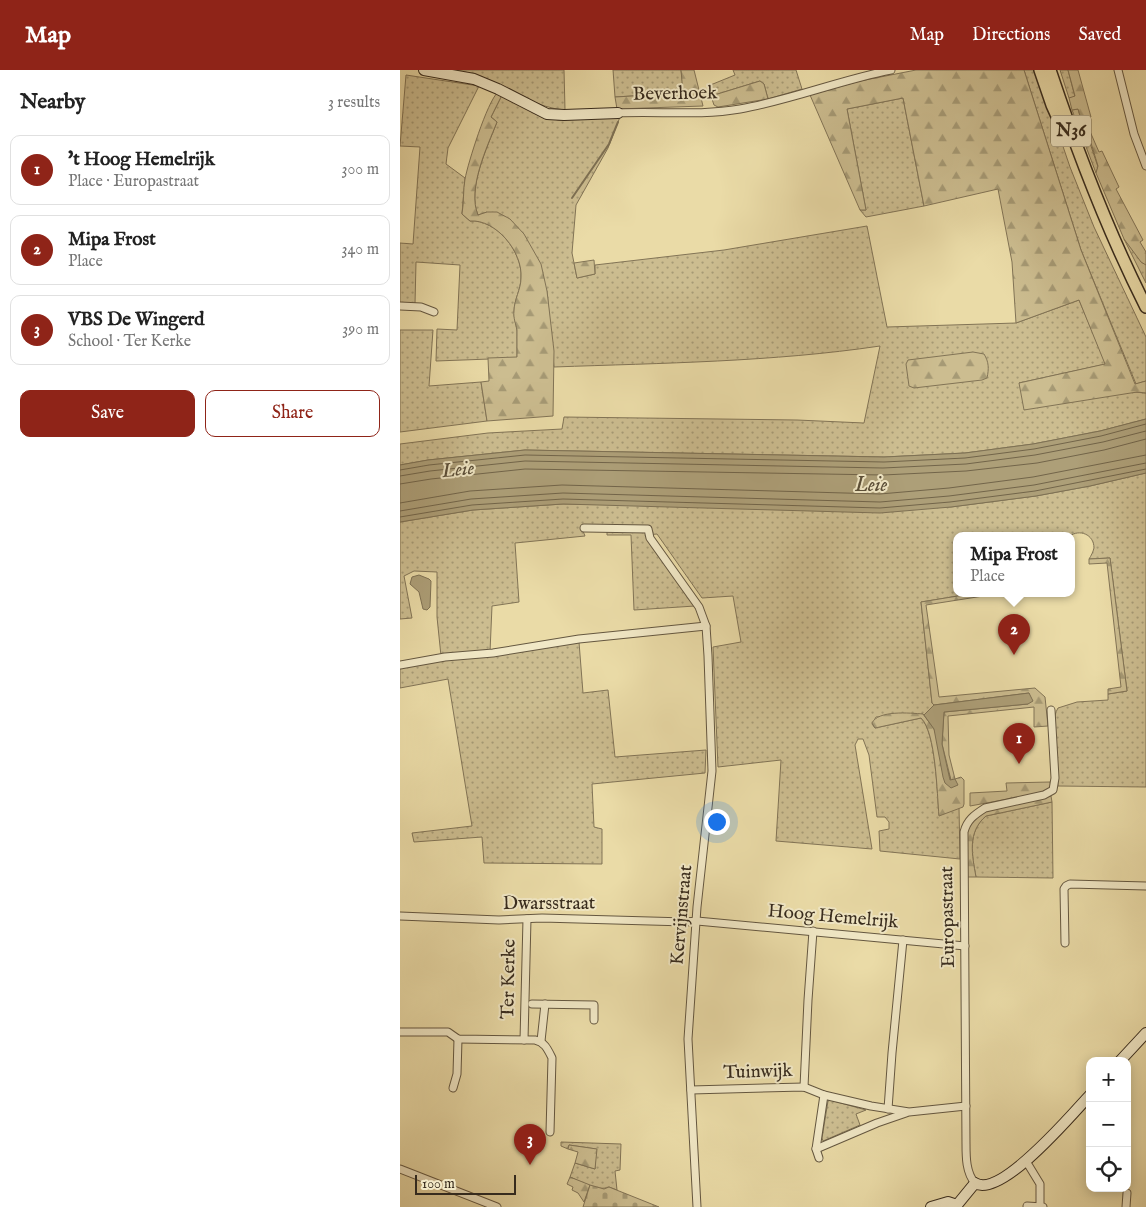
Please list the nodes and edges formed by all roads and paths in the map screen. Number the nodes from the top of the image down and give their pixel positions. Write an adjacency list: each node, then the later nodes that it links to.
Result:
1 (424, 70): 6 (street, Beverhoek)
2 (891, 70): 6 (street, Beverhoek)
3 (1040, 70): 8 (main road, N36)
4 (1050, 70): 8 (main road, N36)
5 (1118, 70): 7 (street)
6 (618, 113)
7 (1146, 166)
8 (1093, 192): 10 (main road, N36)
9 (400, 306): 11 (street)
10 (1146, 307)
11 (434, 312)
12 (584, 528): 13 (street, Kervijnstraat)
13 (706, 626): 14 (street); 19 (street, Kervijnstraat)
14 (400, 665)
15 (1051, 710): 23 (street, Europastraat)
16 (1146, 886): 22 (street)
17 (400, 916): 18 (street, Dwarsstraat)
18 (527, 919): 19 (street, Dwarsstraat); 30 (street, Ter Kerke)
19 (697, 921): 20 (street, Hoog Hemelrijk); 35 (street, Kervijnstraat)
20 (812, 931): 21 (street, Hoog Hemelrijk); 33 (street)
21 (904, 940): 23 (street, Hoog Hemelrijk); 39 (street)
22 (1065, 943)
23 (965, 946): 38 (street, Europastraat)
24 (532, 1004): 25 (street, Ter Kerke)
25 (544, 1004): 26 (street, Ter Kerke); 31 (street, Ter Kerke)
26 (594, 1020)
27 (400, 1032): 29 (street, Ter Kerke)
28 (1146, 1033): 32 (street)
29 (458, 1039): 30 (street, Ter Kerke); 34 (street)
30 (524, 1040): 31 (street, Ter Kerke)
31 (541, 1042): 41 (street)
32 (1124, 1057)
33 (804, 1087): 35 (street, Tuinwijk); 36 (street, Tuinwijk)
34 (453, 1088)
35 (691, 1090): 51 (street, Kervijnstraat)
36 (824, 1095): 39 (street, Tuinwijk); 42 (street)
37 (1086, 1099): 44 (street)
38 (966, 1106): 40 (street, Tuinwijk); 46 (street, Europastraat)
39 (888, 1109): 40 (street, Tuinwijk)
40 (909, 1112): 42 (street, Tuinwijk)
41 (550, 1132)
42 (816, 1149): 43 (street)
43 (819, 1158)
44 (1026, 1161): 46 (street); 53 (street)
45 (400, 1169): 50 (street)
46 (975, 1183): 48 (street)
47 (1127, 1193): 54 (street)
48 (957, 1206): 52 (street)
49 (1027, 1206): 53 (street)
50 (497, 1207)
51 (697, 1207)
52 (931, 1207)
53 (1042, 1207)
54 (1126, 1207)

